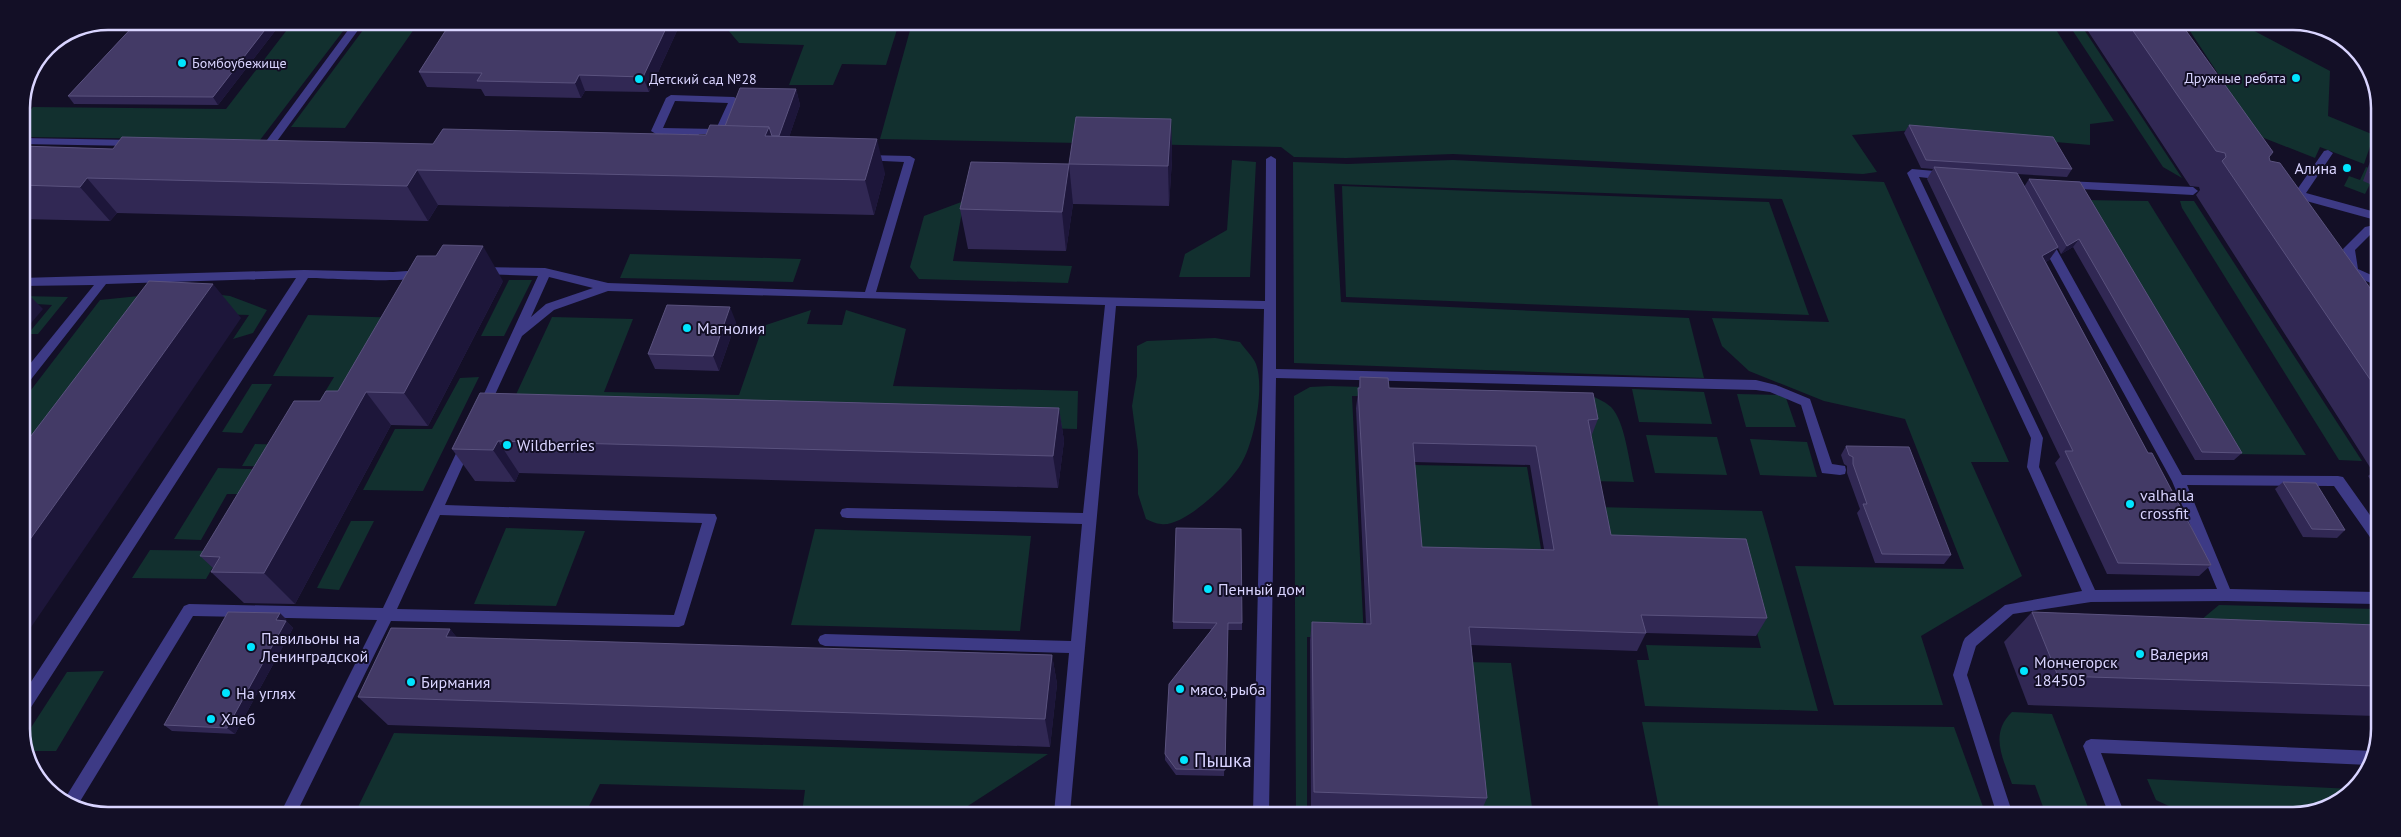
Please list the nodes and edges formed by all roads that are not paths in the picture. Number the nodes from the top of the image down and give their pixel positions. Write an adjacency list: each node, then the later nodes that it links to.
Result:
1 (353, 30): 5 (lane)
2 (696, 131): 2 (lane); 7 (lane)
3 (30, 141): 4 (lane)
4 (150, 144)
5 (268, 146)
6 (2328, 153): 15 (lane)
7 (686, 154)
8 (851, 158): 31 (lane)
9 (1271, 158): 33 (lane)
10 (1958, 176): 46 (lane)
11 (2287, 181): 15 (lane)
12 (2058, 184): 13 (lane)
13 (2193, 191)
14 (2274, 194): 15 (lane)
15 (2300, 195): 16 (lane); 17 (lane)
16 (2310, 210)
17 (2371, 215)
18 (2371, 230): 22 (lane)
19 (2041, 232): 40 (lane)
20 (2337, 248): 22 (lane)
21 (472, 270): 24 (lane)
22 (2353, 271): 26 (lane); 29 (lane)
23 (433, 272): 25 (lane)
24 (545, 272): 30 (lane); 34 (lane)
25 (305, 274): 28 (lane); 51 (lane)
26 (2371, 279)
27 (30, 282): 28 (lane)
28 (102, 282): 36 (lane)
29 (2363, 286)
30 (608, 287): 31 (lane); 34 (lane)
31 (869, 296): 32 (lane)
32 (1112, 301): 33 (lane); 43 (lane)
33 (1270, 305): 35 (lane)
34 (515, 338): 37 (lane)
35 (1270, 373): 39 (lane); 56 (lane)
36 (30, 374)
37 (479, 418)
38 (470, 436): 41 (lane)
39 (1840, 470)
40 (2178, 480): 44 (lane); 45 (lane)
41 (437, 510): 48 (lane); 48 (lane)
42 (847, 513): 43 (lane)
43 (1089, 519): 50 (lane)
44 (2371, 528)
45 (2226, 595): 46 (lane); 47 (lane)
46 (2091, 596): 57 (lane)
47 (2371, 598)
48 (387, 615): 53 (lane); 54 (lane)
49 (825, 640): 50 (lane)
50 (1077, 647): 55 (lane)
51 (30, 698)
52 (2365, 758): 58 (lane)
53 (73, 799)
54 (291, 807)
55 (1063, 807)
56 (1261, 807)
57 (2002, 807)
58 (2114, 807)

